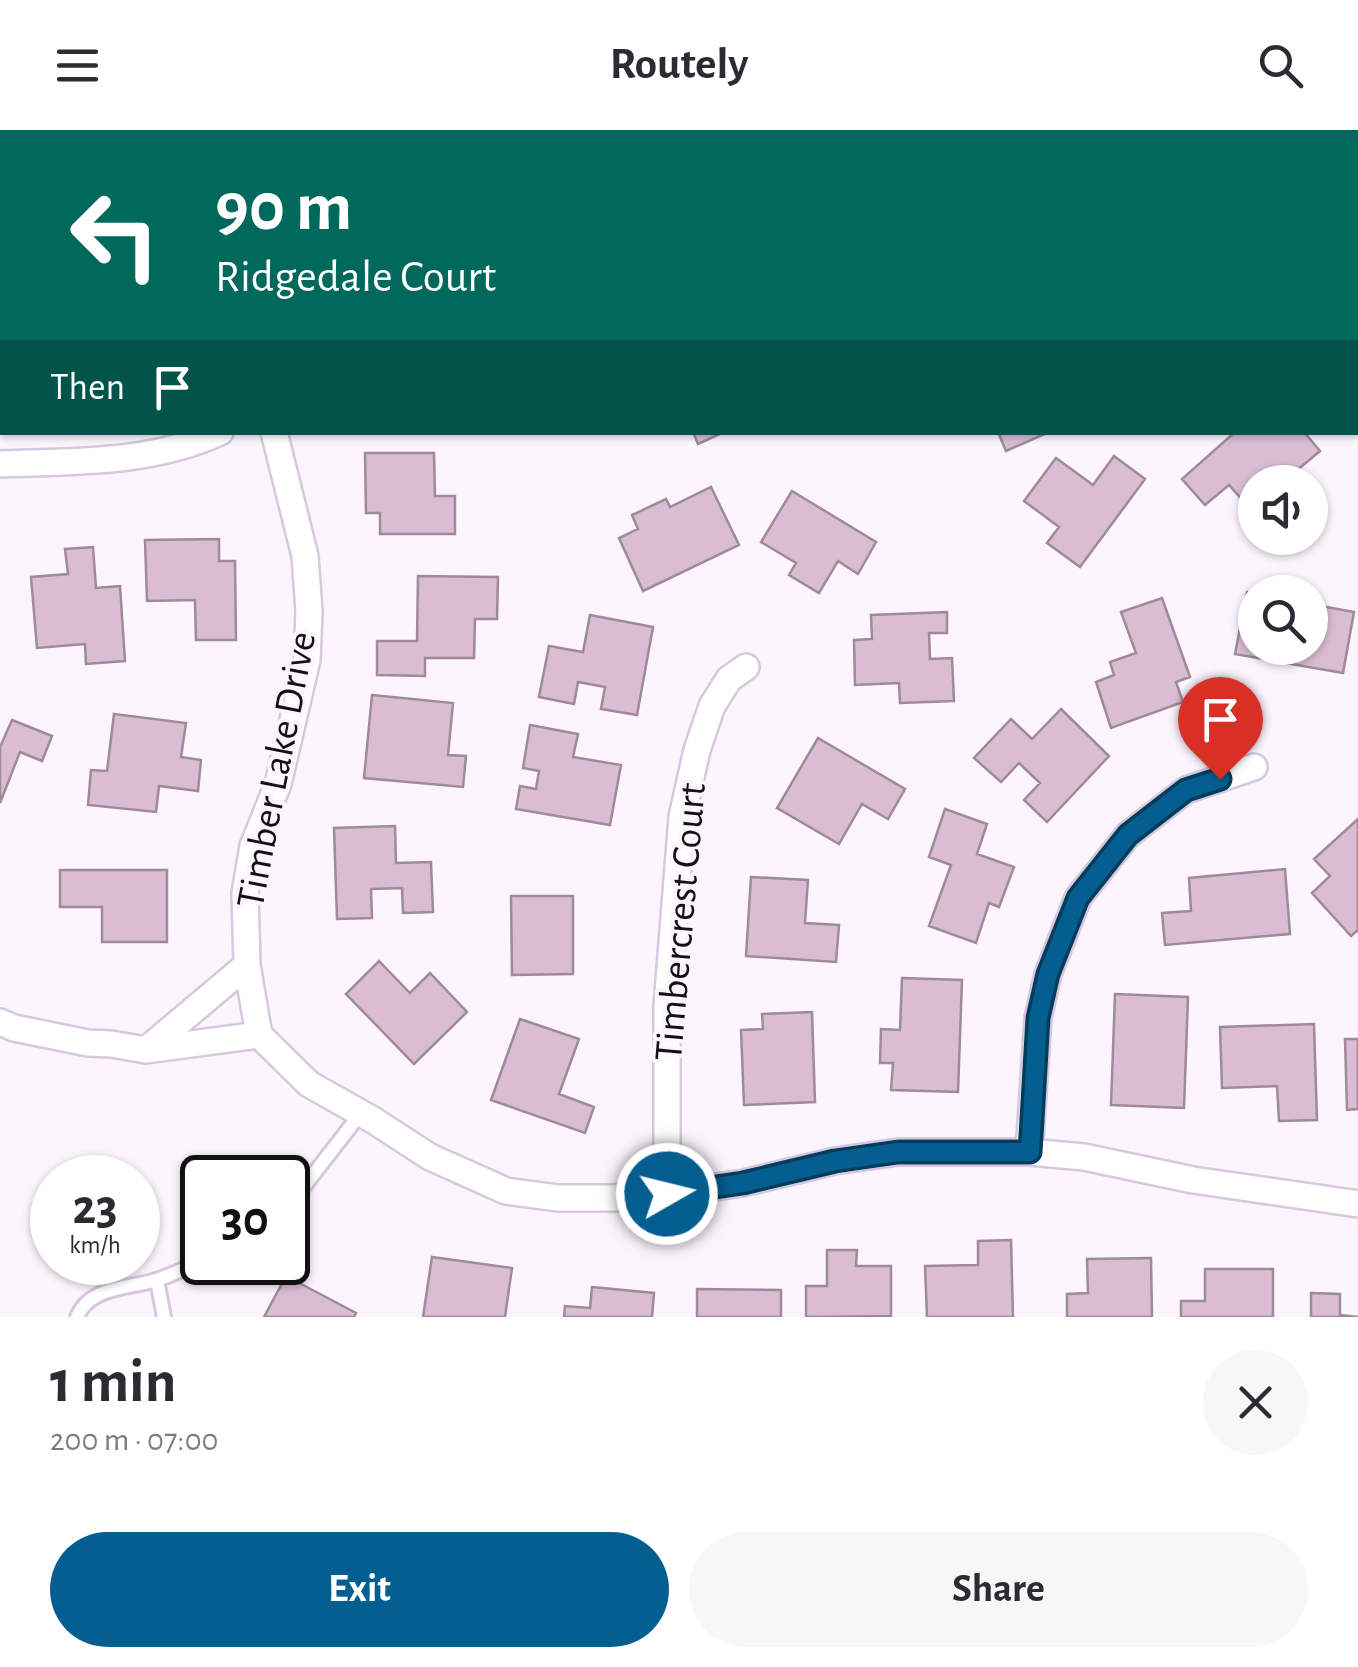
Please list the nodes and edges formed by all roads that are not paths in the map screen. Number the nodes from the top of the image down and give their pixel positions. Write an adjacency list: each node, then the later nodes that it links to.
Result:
1 (214, 435): 3 (street)
2 (275, 435): 6 (street, Timber Lake Drive)
3 (0, 464)
4 (746, 666): 13 (street, Timbercrest Court)
5 (1254, 767): 11 (street)
6 (247, 965): 8 (street, Timber Lake Drive); 9 (street)
7 (0, 1022): 9 (street)
8 (259, 1036): 9 (street); 10 (street)
9 (146, 1050)
10 (361, 1114): 12 (lane); 13 (street)
11 (1030, 1152): 13 (street); 14 (street)
12 (310, 1179)
13 (667, 1194)
14 (1358, 1204)
15 (134, 1285): 17 (lane)
16 (159, 1285): 18 (lane)
17 (77, 1317)
18 (164, 1317)

